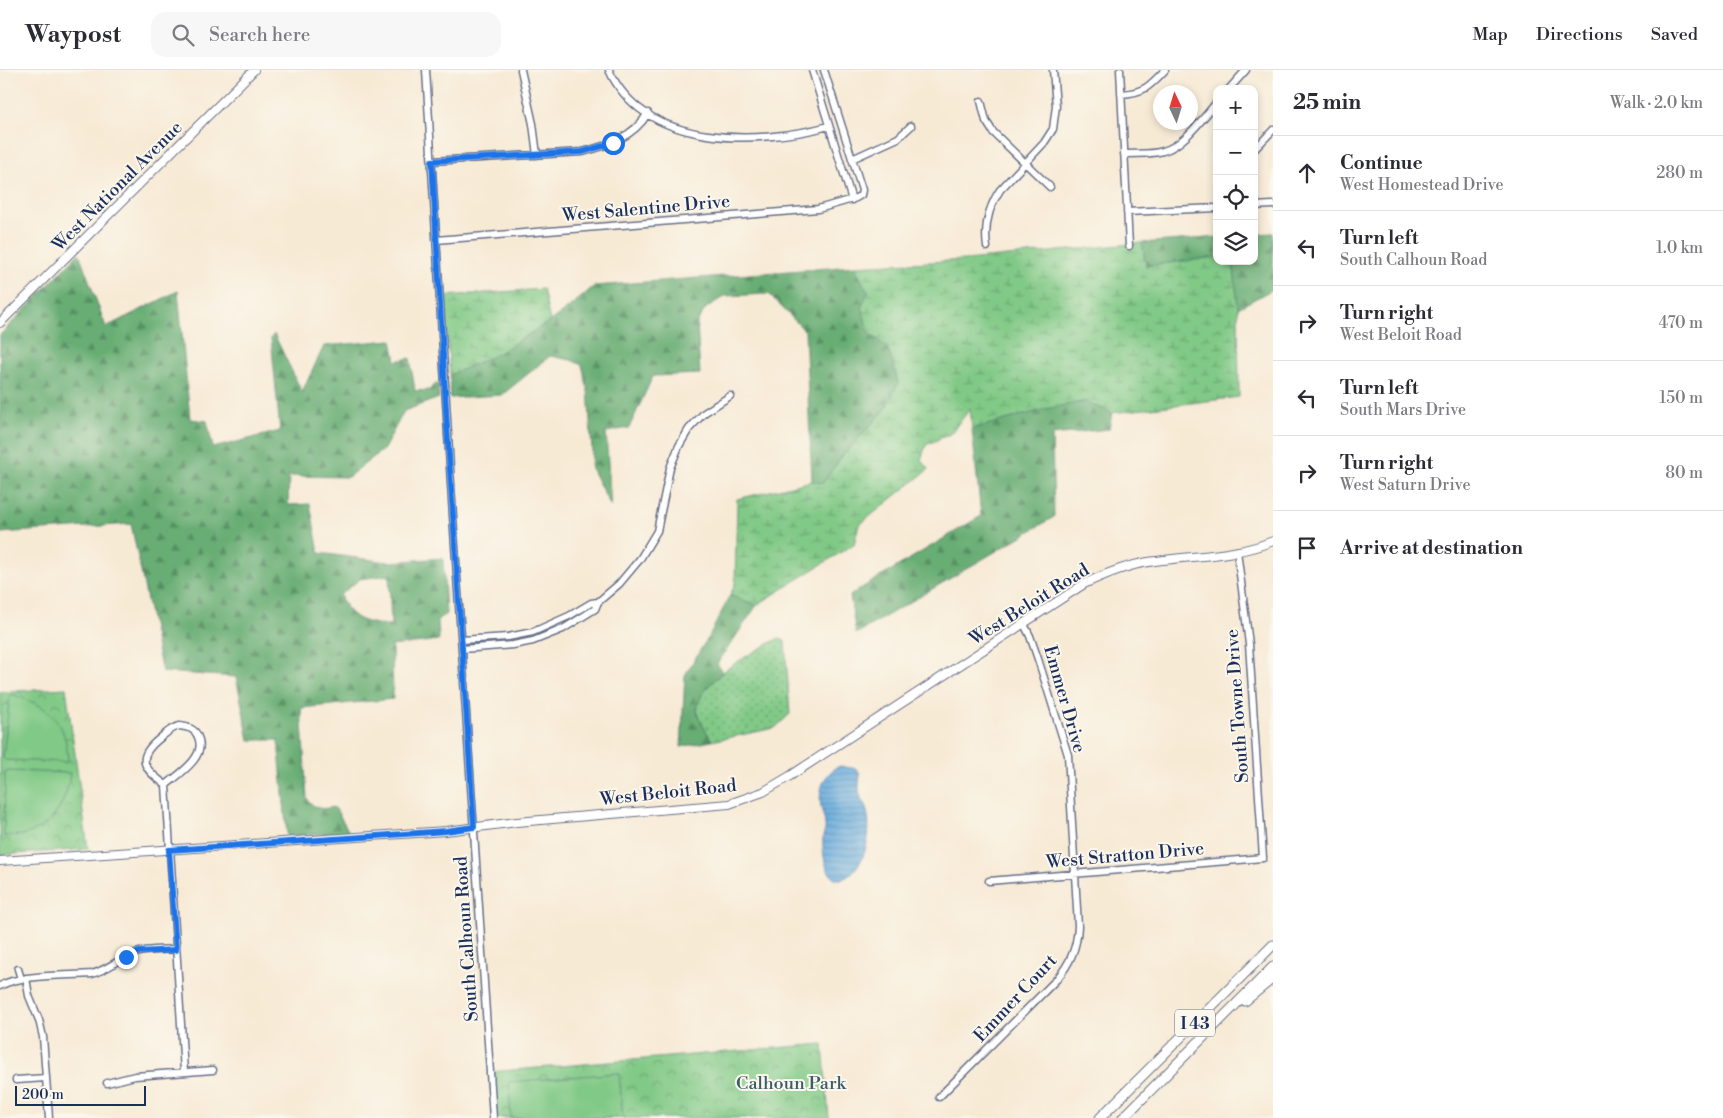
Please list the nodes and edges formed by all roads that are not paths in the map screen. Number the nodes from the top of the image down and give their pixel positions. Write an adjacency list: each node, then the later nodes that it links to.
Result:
1 (254, 70): 34 (main road, West National Avenue)
2 (426, 70): 23 (street, South Calhoun Road)
3 (521, 70): 20 (street)
4 (609, 70): 15 (street)
5 (812, 70): 16 (street)
6 (824, 70): 22 (street)
7 (1053, 70): 24 (street)
8 (1120, 70): 12 (street)
9 (1165, 70): 12 (street)
10 (1246, 70): 11 (street)
11 (1233, 85)
12 (1121, 94): 21 (street)
13 (981, 100): 24 (street)
14 (1213, 106): 21 (street)
15 (648, 113): 16 (street); 20 (street)
16 (828, 126): 26 (street)
17 (911, 126): 22 (street)
18 (1273, 130): 19 (street)
19 (1258, 146)
20 (537, 154): 23 (street)
21 (1124, 154): 30 (street)
22 (852, 159): 26 (street)
23 (432, 161): 31 (street, South Calhoun Road)
24 (1025, 164): 25 (street); 33 (street)
25 (1050, 187)
26 (855, 199): 31 (street, West Salentine Drive)
27 (1273, 205): 28 (street)
28 (1258, 206)
29 (1213, 208): 30 (street)
30 (1127, 212): 32 (street)
31 (436, 240): 43 (street, South Calhoun Road)
32 (1128, 246)
33 (987, 247)
34 (0, 323)
35 (730, 396): 38 (street)
36 (1273, 541): 37 (main road, West Beloit Road)
37 (1237, 551): 40 (main road, West Beloit Road); 49 (street, South Towne Drive)
38 (598, 602): 39 (street); 41 (street)
39 (565, 618): 41 (street); 42 (street)
40 (1024, 624): 47 (main road, West Beloit Road); 51 (street, Emmer Drive)
41 (569, 626): 44 (street)
42 (531, 632): 43 (street); 44 (street)
43 (461, 640): 45 (street, South Calhoun Road)
44 (533, 640): 45 (street)
45 (462, 650): 47 (street, South Calhoun Road)
46 (166, 785): 46 (street); 48 (street)
47 (474, 827): 48 (main road, West Beloit Road); 68 (street, South Calhoun Road)
48 (169, 850): 50 (main road, West Beloit Road); 54 (street)
49 (1263, 858): 51 (street, West Stratton Drive)
50 (0, 861)
51 (1075, 874): 52 (street, West Stratton Drive); 66 (street, Emmer Court)
52 (989, 880)
53 (1273, 945): 69 (highway, I 43)
54 (176, 950): 57 (street); 62 (street)
55 (1273, 967): 60 (highway, I 43)
56 (18, 970): 57 (street)
57 (23, 978): 59 (street); 63 (street)
58 (1273, 978): 60 (highway)
59 (0, 986)
60 (1199, 1040): 70 (highway, I 43)
61 (213, 1070): 62 (street)
62 (184, 1072): 65 (street)
63 (46, 1078): 64 (street); 67 (street)
64 (16, 1080)
65 (107, 1083)
66 (939, 1097)
67 (49, 1118)
68 (492, 1118)
69 (1100, 1118)
70 (1124, 1118)

